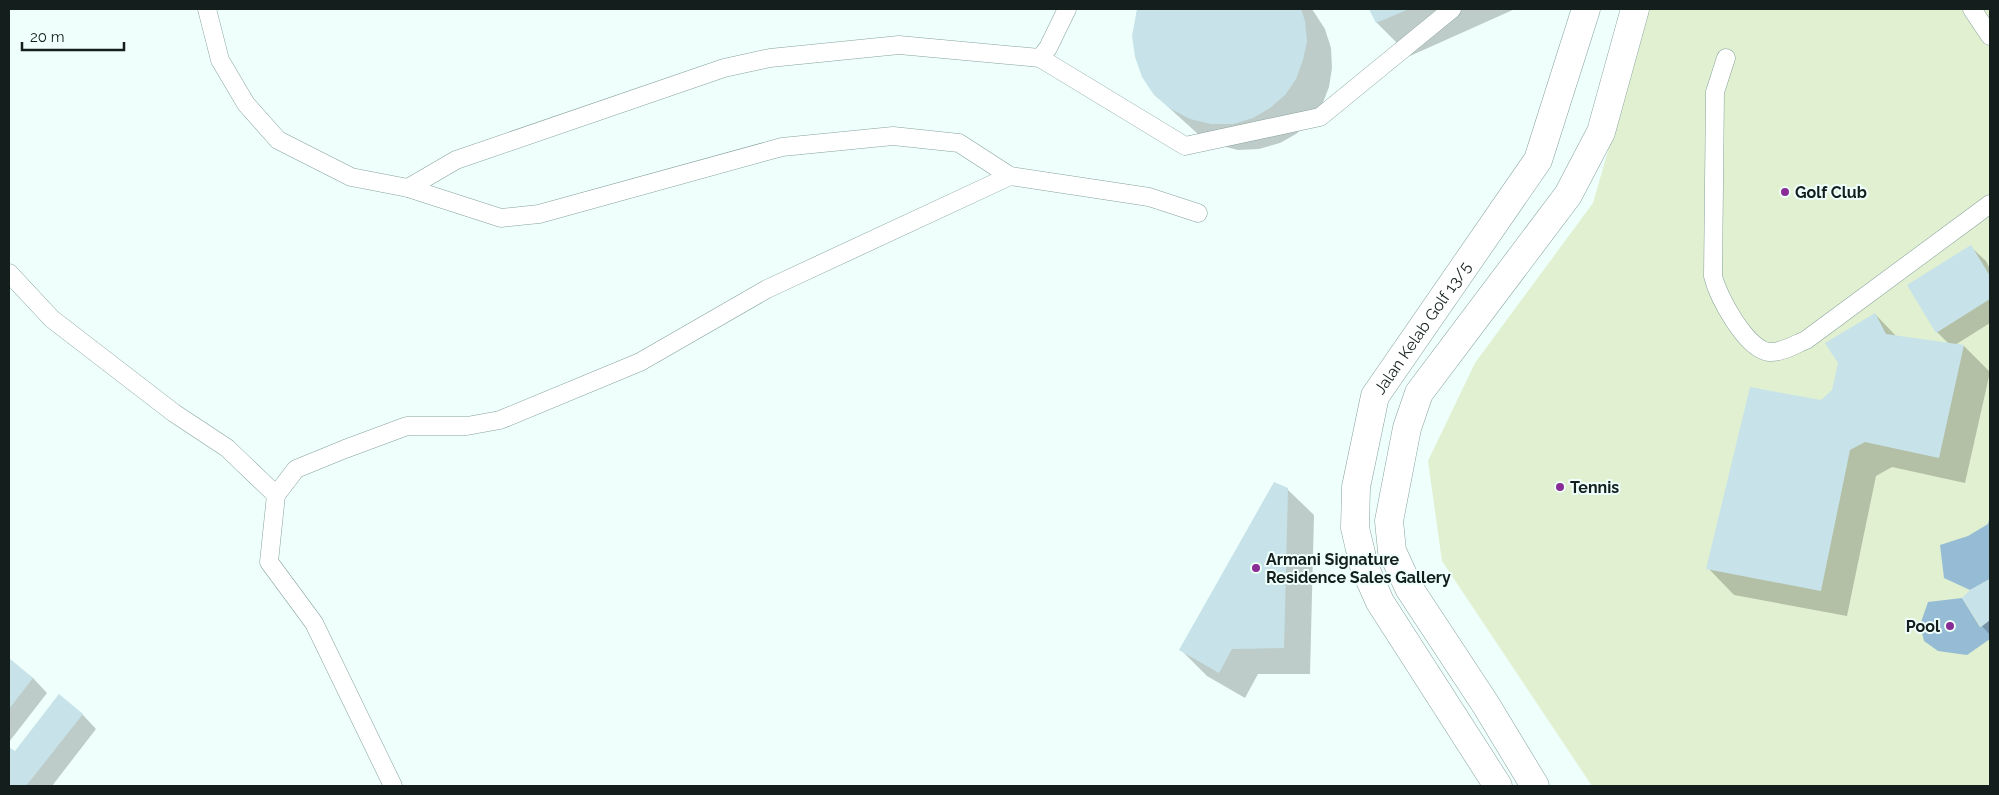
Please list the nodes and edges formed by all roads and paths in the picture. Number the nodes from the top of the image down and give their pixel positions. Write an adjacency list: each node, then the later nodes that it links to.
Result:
1 (207, 9): 11 (lane)
2 (1067, 9): 8 (lane)
3 (1452, 9): 8 (lane)
4 (1636, 9): 18 (street)
5 (1972, 9): 7 (lane)
6 (1580, 11): 17 (street, Jalan Kelab Golf 13/5)
7 (1990, 36)
8 (1040, 58): 11 (lane)
9 (1726, 58): 12 (lane)
10 (1010, 176): 11 (lane); 13 (lane); 15 (lane)
11 (408, 188)
12 (1990, 204)
13 (1198, 213)
14 (9, 273): 15 (lane)
15 (276, 496): 16 (lane)
16 (393, 786)
17 (1498, 786)
18 (1535, 786)

